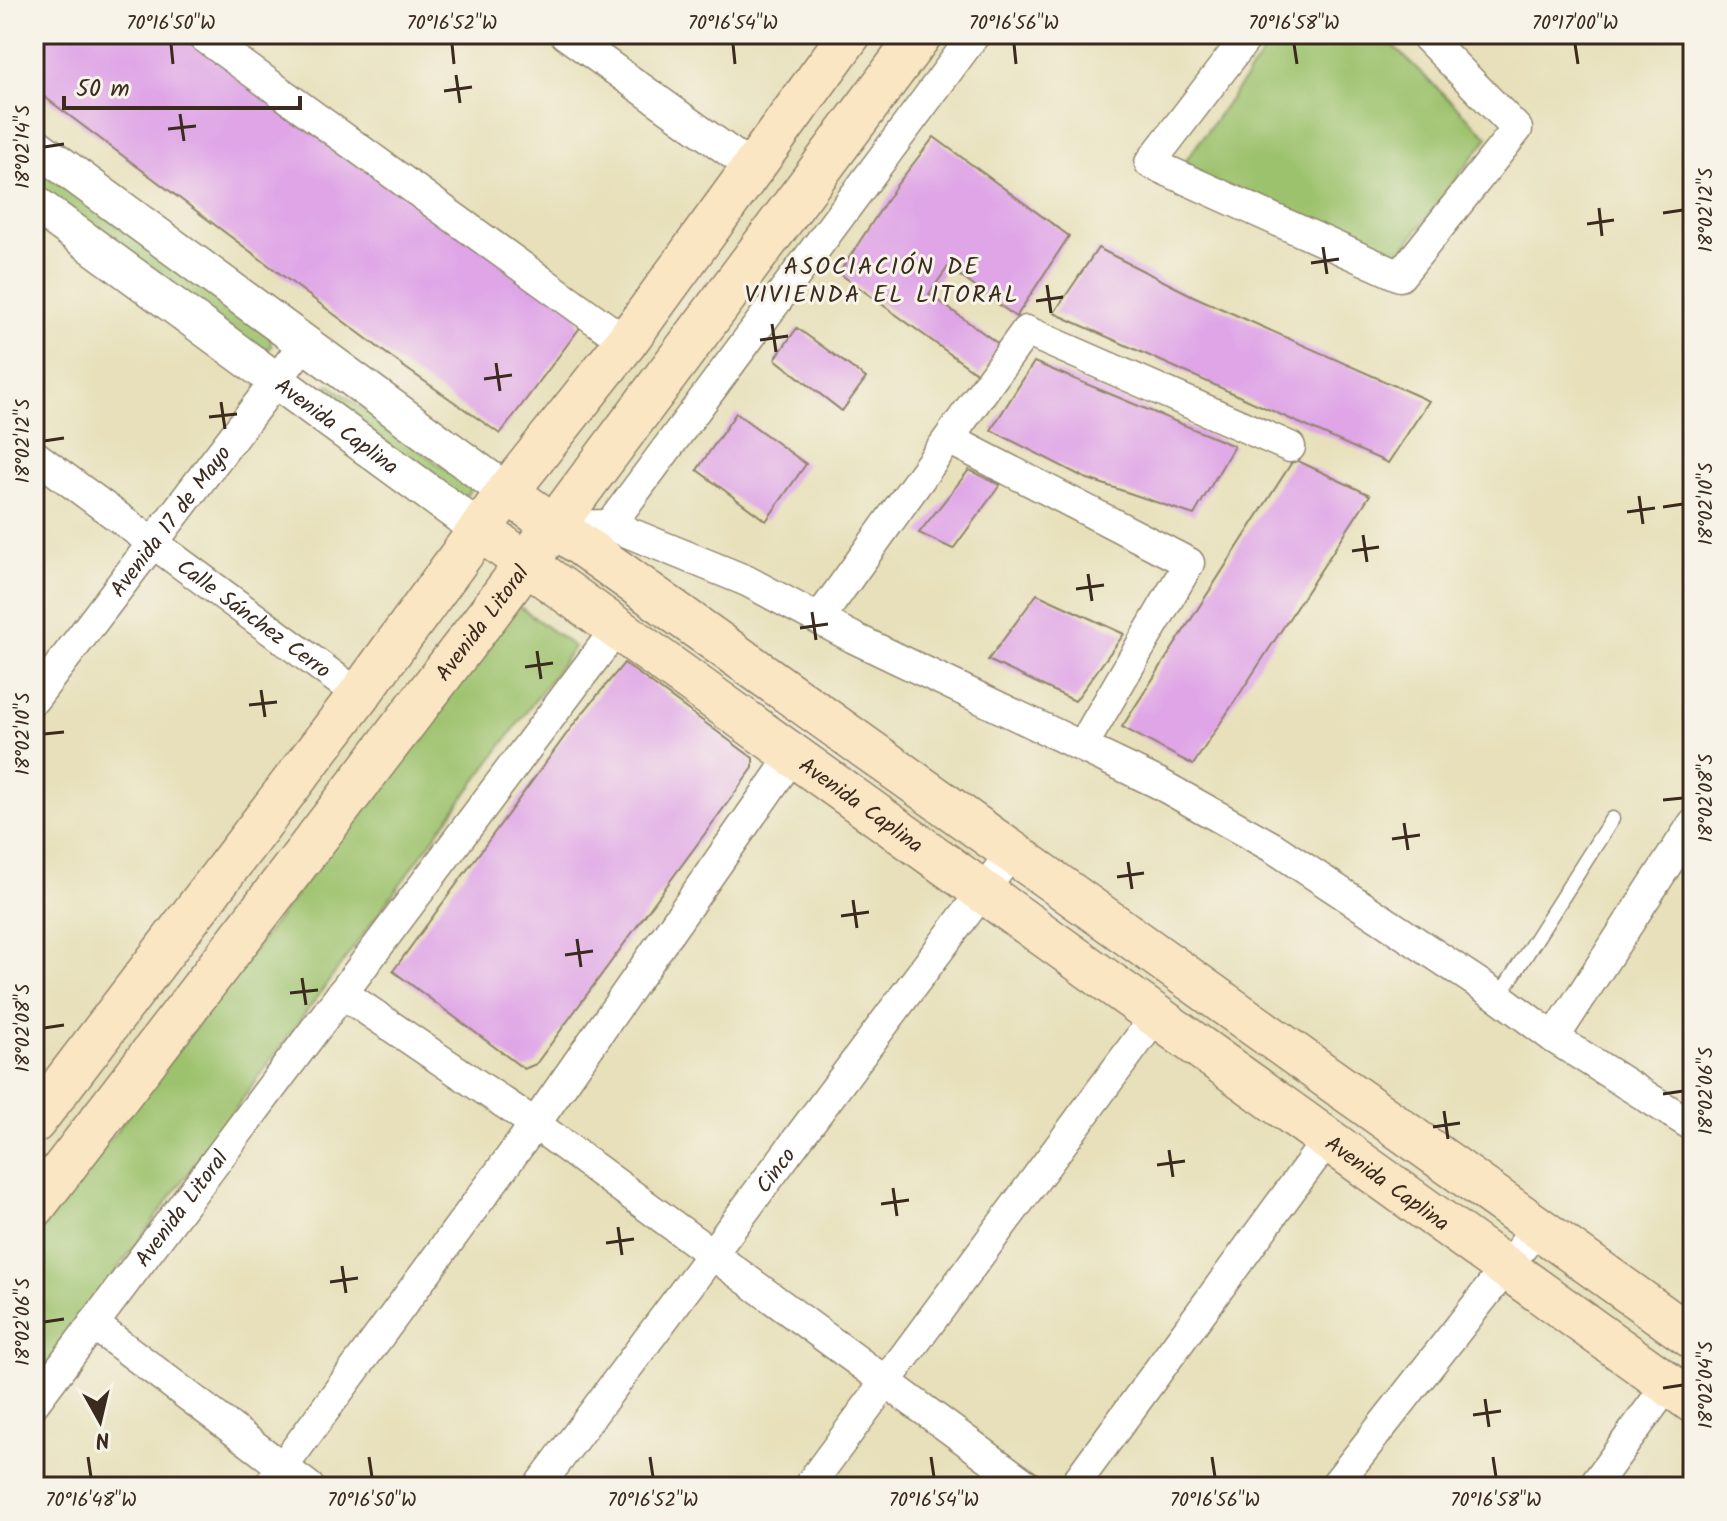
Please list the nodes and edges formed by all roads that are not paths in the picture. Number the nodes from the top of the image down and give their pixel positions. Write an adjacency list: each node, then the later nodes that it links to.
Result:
1 (200, 34): 11 (street)
2 (565, 34): 9 (street)
3 (850, 34): 9 (main road)
4 (921, 34): 19 (main road, Avenida Litoral)
5 (975, 34): 18 (street)
6 (1249, 34): 7 (street)
7 (1424, 34)
8 (34, 145): 12 (street, Avenida Caplina)
9 (751, 167): 11 (main road)
10 (34, 203): 13 (street, Avenida Caplina)
11 (626, 342): 17 (main road)
12 (304, 344): 13 (street, Avenida 17 de Mayo); 17 (street, Avenida Caplina)
13 (276, 380): 20 (street, Avenida Caplina); 21 (street, Avenida 17 de Mayo)
14 (949, 439): 15 (street); 23 (street); 27 (street)
15 (1290, 447)
16 (34, 455): 21 (street, Calle Sánchez Cerro)
17 (507, 492): 19 (main road, Avenida Caplina); 20 (main road)
18 (610, 525): 19 (street); 23 (street)
19 (554, 526): 22 (main road, Avenida Litoral); 31 (main road, Avenida Caplina)
20 (480, 530): 22 (main road, Avenida Caplina); 25 (main road)
21 (153, 543): 25 (street, Calle Sánchez Cerro); 26 (street, Avenida 17 de Mayo)
22 (526, 564): 24 (main road, Avenida Caplina); 41 (main road, Avenida Litoral)
23 (819, 619): 27 (street)
24 (617, 628): 28 (main road, Avenida Caplina); 33 (street, Avenida Litoral)
25 (359, 695): 37 (main road)
26 (34, 699)
27 (1083, 745): 34 (street)
28 (793, 755): 32 (main road, Avenida Caplina); 38 (street)
29 (1612, 819): 34 (lane)
30 (1693, 824): 36 (street)
31 (1012, 852): 32 (street, Cinco); 42 (main road, Avenida Caplina)
32 (983, 892): 35 (main road, Avenida Caplina); 43 (street, Cinco)
33 (342, 993): 38 (street); 45 (street, Avenida Litoral)
34 (1499, 997): 36 (street)
35 (1156, 1016): 40 (main road, Avenida Caplina); 47 (street)
36 (1554, 1038): 39 (street)
37 (34, 1122)
38 (535, 1124): 43 (street); 50 (street)
39 (1693, 1126)
40 (1328, 1139): 44 (main road, Avenida Caplina); 55 (street)
41 (34, 1207)
42 (1538, 1227): 44 (street); 46 (main road, Avenida Caplina)
43 (709, 1254): 47 (street); 52 (street, Cinco)
44 (1508, 1268): 48 (main road, Avenida Caplina); 56 (street)
45 (93, 1324): 49 (street, Avenida Litoral); 50 (street)
46 (1693, 1338)
47 (887, 1381): 53 (street); 54 (street)
48 (1680, 1393): 57 (street)
49 (34, 1403)
50 (276, 1477): 51 (street)
51 (309, 1487)
52 (538, 1487)
53 (808, 1487)
54 (1029, 1487)
55 (1073, 1487)
56 (1334, 1487)
57 (1593, 1487)

